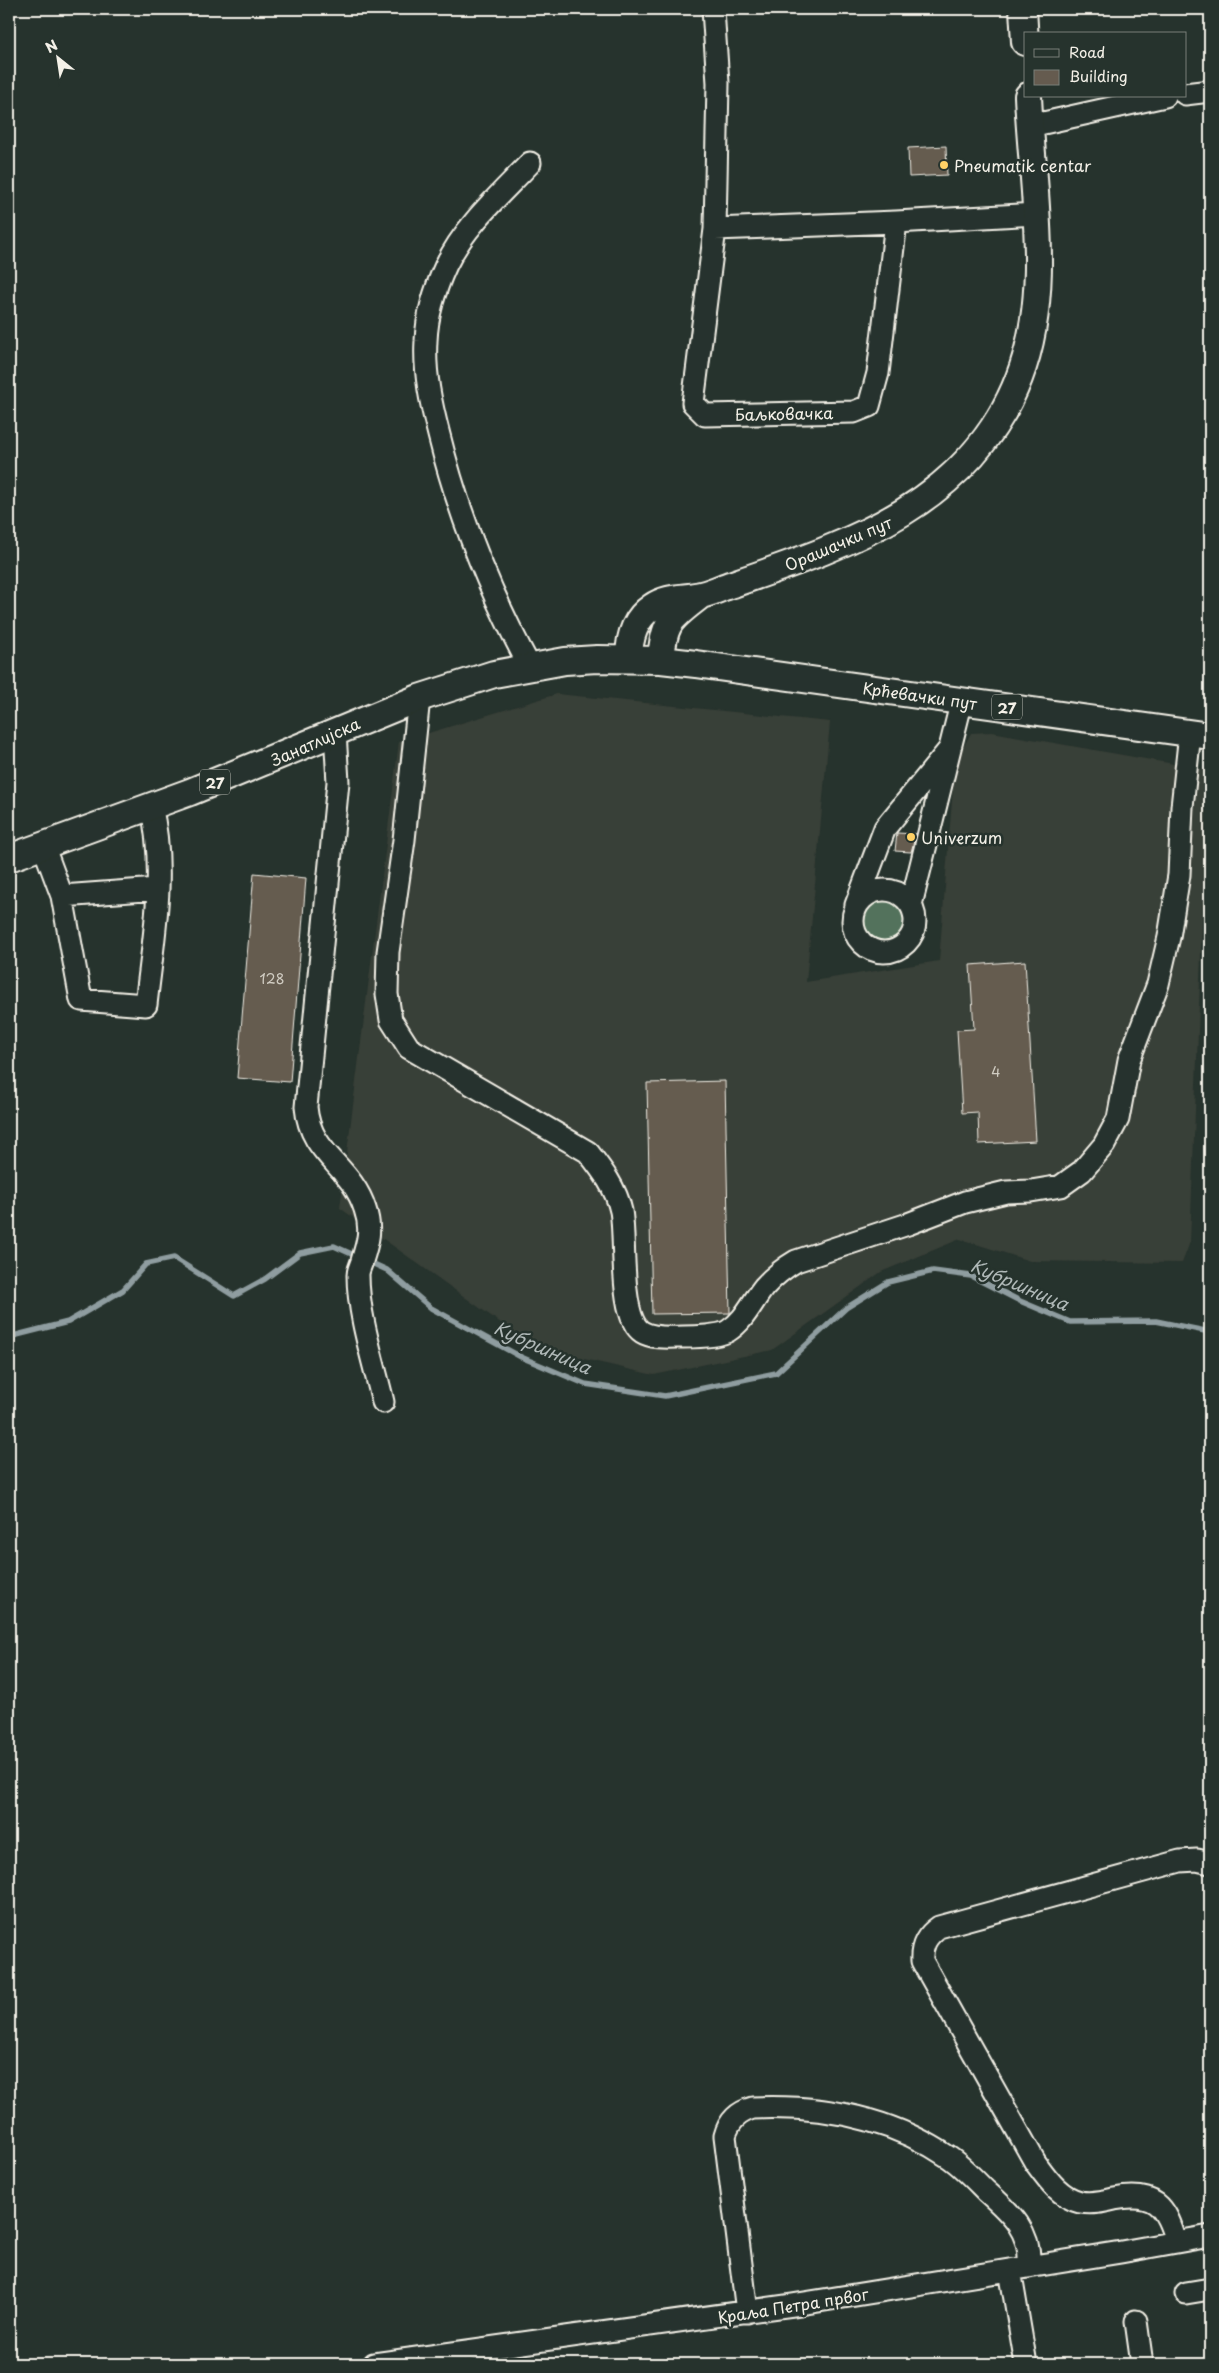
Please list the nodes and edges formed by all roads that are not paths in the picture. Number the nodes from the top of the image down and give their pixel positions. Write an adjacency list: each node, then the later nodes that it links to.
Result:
1 (713, 9): 12 (street, Баљковачка)
2 (1023, 9): 3 (main road)
3 (1024, 32)
4 (1210, 91): 5 (street)
5 (1186, 94)
6 (1028, 98): 8 (main road, Орашачки пут)
7 (1156, 98): 8 (street)
8 (1030, 126): 10 (main road, Орашачки пут)
9 (530, 163): 16 (street)
10 (1036, 214): 11 (street); 13 (main road, Орашачки пут)
11 (896, 222): 12 (street); 12 (street, Баљковачка)
12 (715, 229)
13 (700, 595): 14 (main road); 15 (main road)
14 (629, 659): 15 (main road, Крћевачки пут / 27); 16 (main road, Занатлијска / 27)
15 (661, 660): 18 (main road, Крћевачки пут / 27)
16 (530, 667): 17 (main road, Занатлијска / 27)
17 (419, 698): 19 (main road, Занатлијска / 27); 20 (street)
18 (962, 700): 20 (main road, Крћевачки пут / 27); 21 (street)
19 (335, 732): 22 (main road, Занатлијска / 27); 29 (street)
20 (1200, 734)
21 (951, 748): 27 (street); 28 (street)
22 (151, 806): 23 (main road, Занатлијска / 27); 25 (street)
23 (43, 845): 24 (main road, Занатлијска / 27); 26 (street)
24 (9, 858)
25 (158, 889): 26 (street); 26 (street)
26 (62, 896)
27 (911, 905): 28 (street); 28 (street)
28 (856, 906)
29 (383, 1402)
30 (1210, 1863): 32 (street)
31 (1210, 2236): 32 (street, Краља Петра првог)
32 (1176, 2242): 33 (street, Краља Петра првог)
33 (1019, 2269): 36 (street, Краља Петра првог); 36 (street); 39 (street)
34 (1210, 2289): 35 (street)
35 (1186, 2293)
36 (747, 2312): 38 (street, Краља Петра првог)
37 (1136, 2321): 40 (street)
38 (374, 2364)
39 (1026, 2364)
40 (1142, 2364)

